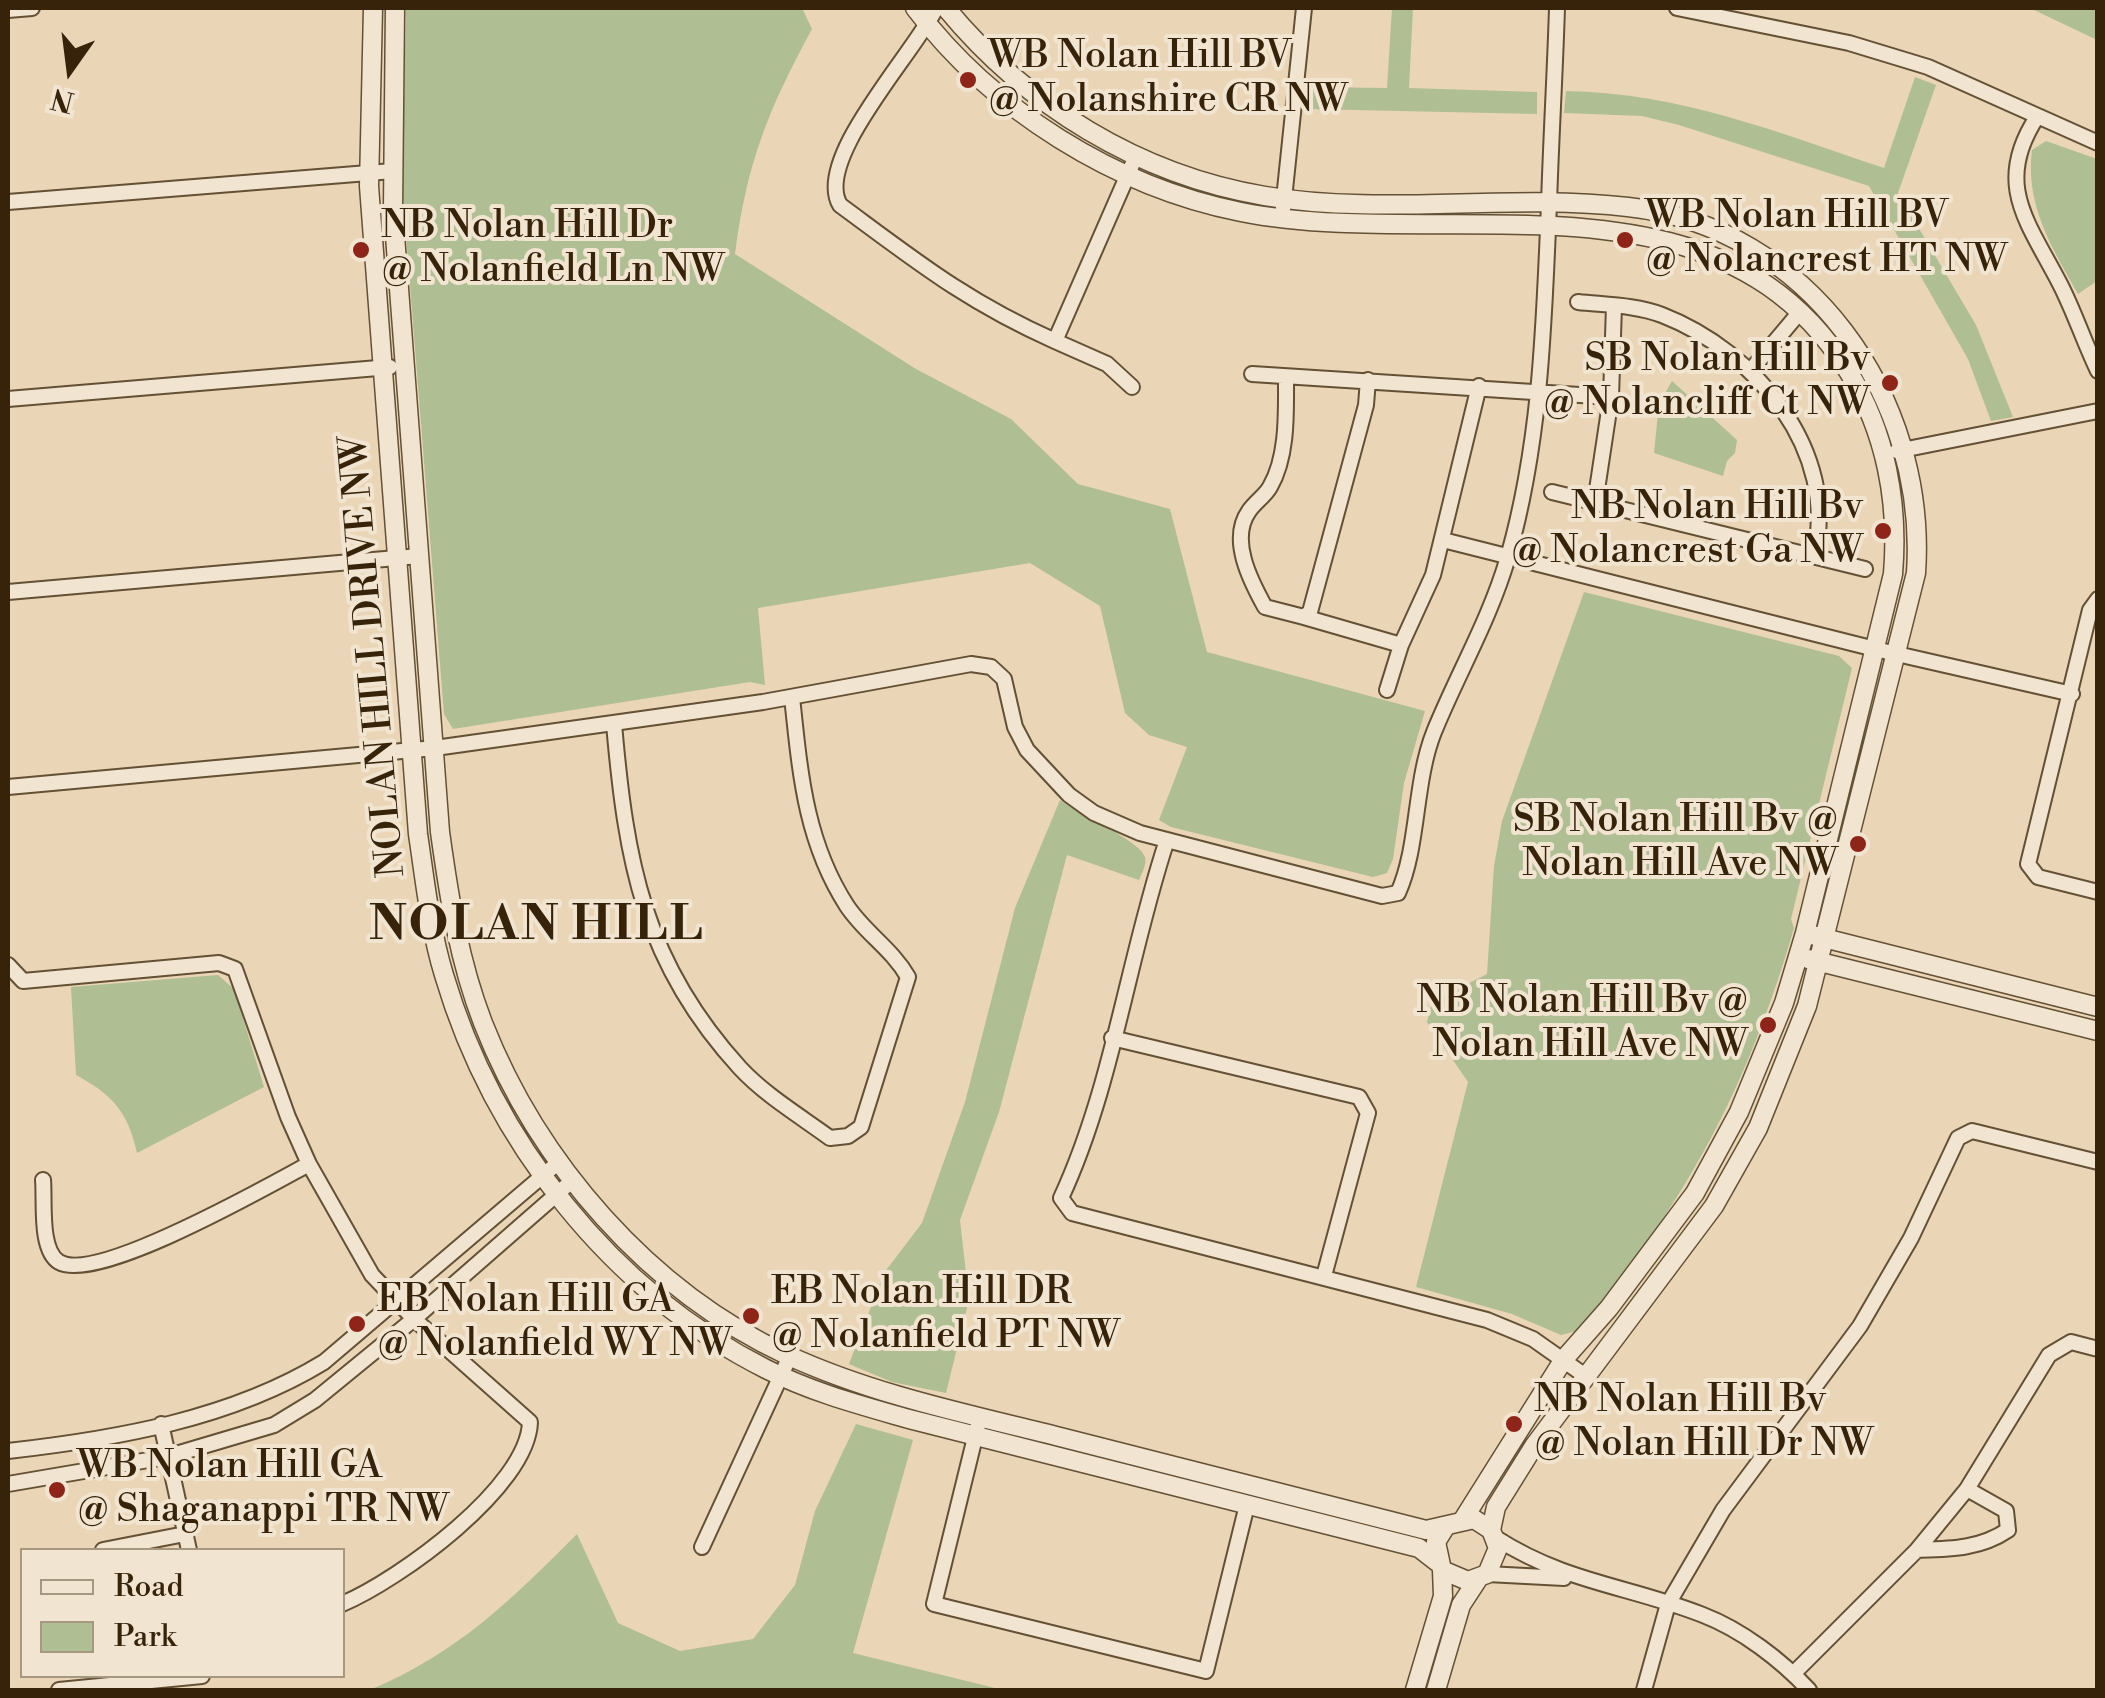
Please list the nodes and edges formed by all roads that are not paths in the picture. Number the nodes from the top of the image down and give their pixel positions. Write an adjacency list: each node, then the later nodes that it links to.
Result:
1 (32, 8): 7 (street)
2 (373, 8): 13 (street, NOLAN HILL DRIVE NW)
3 (395, 8): 12 (street, NOLAN HILL DRIVE NW)
4 (1304, 8): 15 (street)
5 (1557, 8): 17 (street)
6 (1677, 8): 9 (street)
7 (8, 10)
8 (932, 12): 11 (street); 14 (street); 23 (street)
9 (2037, 118): 10 (street); 27 (street)
10 (2098, 144)
11 (1136, 156): 14 (street); 15 (street)
12 (393, 171): 13 (street); 24 (street, NOLAN HILL DRIVE NW)
13 (369, 173): 16 (street); 25 (street, NOLAN HILL DRIVE NW)
14 (1128, 174): 18 (street); 23 (street)
15 (1284, 198): 17 (street); 18 (street)
16 (8, 202)
17 (1549, 205): 19 (street); 37 (street)
18 (1282, 218): 19 (street)
19 (1548, 227): 22 (street); 33 (street)
20 (1578, 302): 21 (street)
21 (1614, 306): 26 (street); 34 (street)
22 (1799, 312): 26 (street); 38 (street)
23 (1055, 340): 32 (street)
24 (405, 366): 25 (street); 42 (street, NOLAN HILL DRIVE NW)
25 (384, 367): 35 (street); 45 (street, NOLAN HILL DRIVE NW)
26 (1751, 370): 44 (street)
27 (2098, 370)
28 (1252, 374): 29 (street)
29 (1286, 378): 30 (street); 49 (street)
30 (1368, 380): 31 (street); 49 (street)
31 (1478, 386): 33 (street); 41 (street)
32 (1132, 387)
33 (1541, 390): 34 (street); 43 (street)
34 (1611, 396): 40 (street)
35 (8, 399)
36 (2098, 412): 37 (street)
37 (1906, 448): 38 (street); 51 (street)
38 (1884, 454): 51 (street)
39 (1552, 492): 40 (street)
40 (1595, 503): 44 (street)
41 (1443, 540): 43 (street); 50 (street)
42 (419, 556): 45 (street); 56 (street, NOLAN HILL DRIVE NW)
43 (1508, 556): 51 (street); 59 (street)
44 (1814, 556): 46 (street)
45 (397, 558): 47 (street); 57 (street, NOLAN HILL DRIVE NW)
46 (1865, 569)
47 (8, 592)
48 (2098, 599): 53 (street)
49 (1304, 617): 50 (street)
50 (1401, 645): 52 (street)
51 (1885, 652): 53 (street); 61 (street)
52 (1386, 690)
53 (2072, 694): 60 (street)
54 (792, 697): 55 (street); 55 (street); 59 (street)
55 (614, 724): 56 (street)
56 (435, 748): 57 (street); 68 (street, NOLAN HILL DRIVE NW)
57 (412, 750): 58 (street); 71 (street, NOLAN HILL DRIVE NW)
58 (8, 787)
59 (1167, 840): 67 (street)
60 (2098, 892)
61 (1814, 936): 62 (street); 63 (street); 65 (street)
62 (1798, 956): 63 (street); 80 (street)
63 (1819, 961): 66 (street); 81 (street)
64 (8, 964): 70 (street)
65 (2098, 1006)
66 (2098, 1031)
67 (1112, 1038): 75 (street); 75 (street)
68 (560, 1162): 71 (street); 73 (street, NOLAN HILL DRIVE NW)
69 (2098, 1162): 103 (street)
70 (310, 1164): 72 (street); 76 (street)
71 (543, 1175): 74 (street, NOLAN HILL DRIVE NW); 76 (street)
72 (44, 1180)
73 (573, 1180): 74 (street); 79 (street, NOLAN HILL DRIVE NW)
74 (556, 1194): 77 (street); 82 (street, NOLAN HILL DRIVE NW)
75 (1324, 1276): 80 (street)
76 (397, 1300): 77 (street); 83 (street)
77 (414, 1319): 86 (street); 102 (street)
78 (2098, 1349): 88 (street)
79 (790, 1356): 82 (street); 84 (street, NOLAN HILL DRIVE NW)
80 (1564, 1359): 81 (street); 91 (street)
81 (1584, 1375): 94 (street)
82 (782, 1377): 84 (street, NOLAN HILL DRIVE NW); 95 (street)
83 (160, 1424): 85 (street); 86 (street)
84 (978, 1426): 89 (street, NOLAN HILL DRIVE NW); 89 (street); 90 (street, NOLAN HILL DRIVE NW)
85 (8, 1452)
86 (166, 1457): 87 (street); 93 (street)
87 (8, 1484)
88 (1967, 1489): 98 (street); 98 (street)
89 (1248, 1505): 90 (street, NOLAN HILL DRIVE NW)
90 (1339, 1518): 92 (street, NOLAN HILL DRIVE NW); 99 (street, NOLAN HILL DRIVE NW)
91 (1464, 1518): 92 (street); 94 (street)
92 (1446, 1526): 99 (street)
93 (185, 1534): 96 (street); 97 (street)
94 (1493, 1534): 100 (street); 101 (street)
95 (702, 1547)
96 (114, 1548)
97 (188, 1548)
98 (1918, 1550): 104 (street)
99 (1440, 1566): 100 (street); 108 (street)
100 (1482, 1577): 101 (street); 109 (street)
101 (1575, 1579): 103 (street)
102 (345, 1602)
103 (1668, 1604): 104 (street); 110 (street)
104 (1794, 1674): 111 (street)
105 (182, 1678): 106 (street)
106 (71, 1689): 107 (street)
107 (59, 1690)
108 (1415, 1690)
109 (1436, 1690)
110 (1644, 1690)
111 (1808, 1690)

